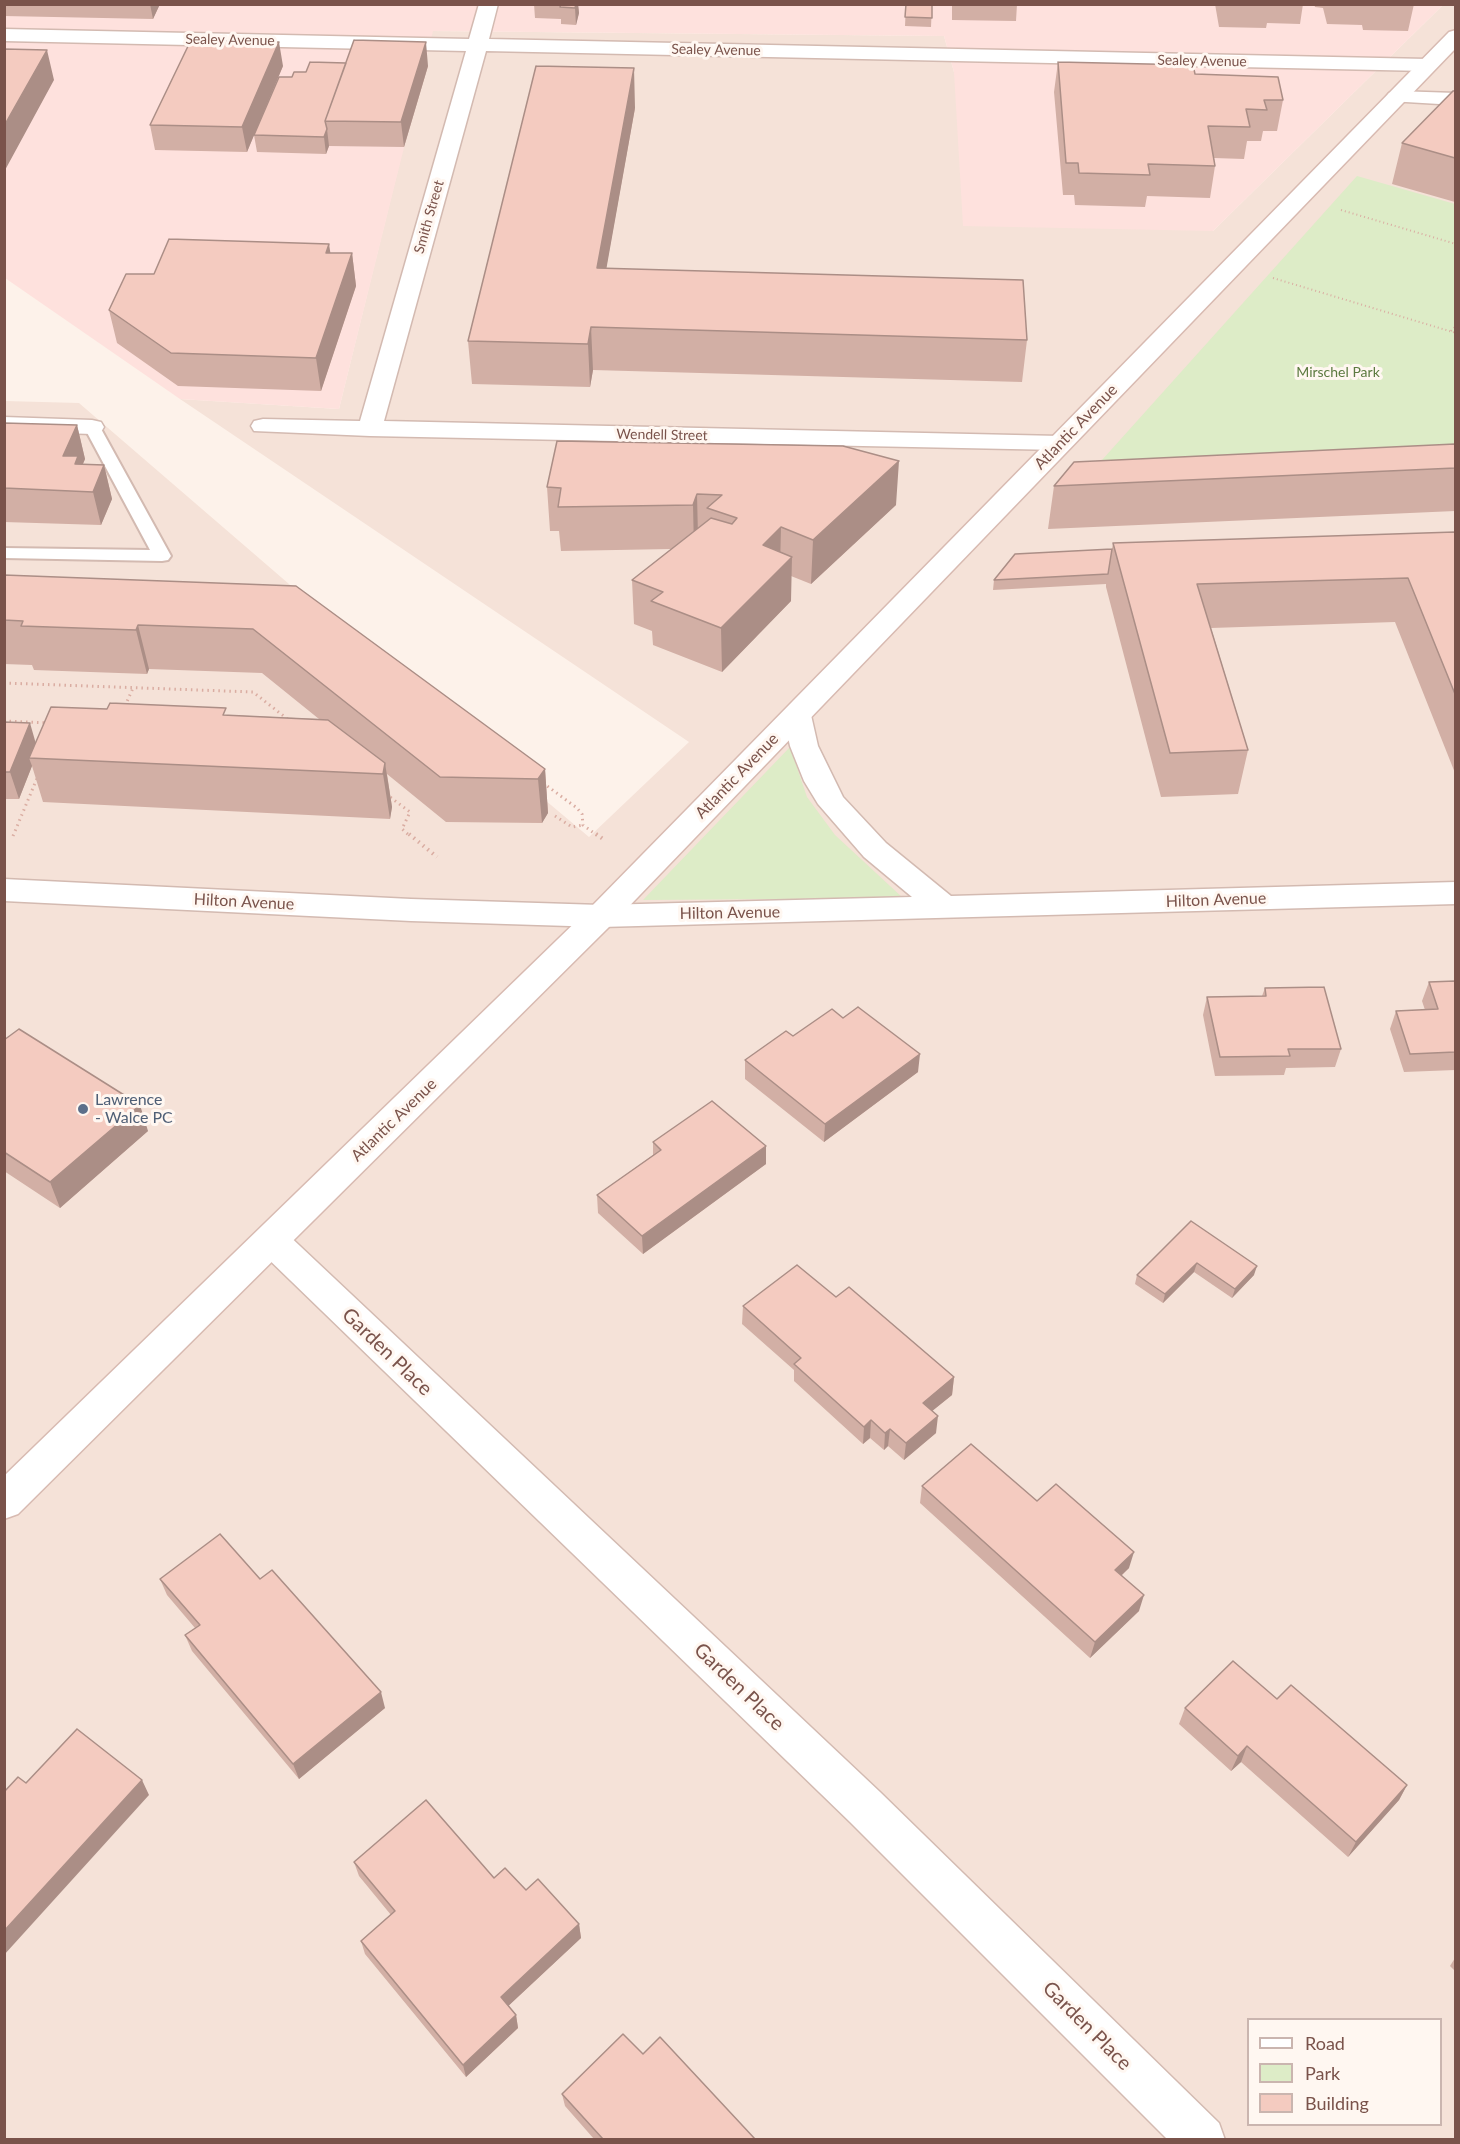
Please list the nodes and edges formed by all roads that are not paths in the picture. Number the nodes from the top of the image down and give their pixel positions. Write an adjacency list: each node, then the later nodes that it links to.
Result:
1 (489, 4): 4 (street, Smith Street)
2 (4, 35): 4 (street, Sealey Avenue)
3 (1455, 36): 5 (street, Atlantic Avenue)
4 (477, 45): 5 (street, Sealey Avenue); 11 (street, Smith Street)
5 (1427, 65): 6 (street, Atlantic Avenue)
6 (1396, 97): 7 (street); 12 (street, Atlantic Avenue)
7 (1455, 99)
8 (4, 424): 10 (street)
9 (263, 426): 11 (street, Wendell Street)
10 (92, 427): 13 (lane)
11 (370, 429): 12 (street, Wendell Street)
12 (1060, 443): 14 (street, Atlantic Avenue)
13 (4, 553)
14 (797, 715): 17 (street); 18 (street, Atlantic Avenue)
15 (4, 890): 18 (street, Hilton Avenue)
16 (1455, 893): 17 (street, Hilton Avenue)
17 (946, 908): 18 (street, Hilton Avenue)
18 (601, 916): 19 (street, Atlantic Avenue)
19 (271, 1240): 20 (street, Atlantic Avenue); 21 (street, Garden Place)
20 (4, 1502)
21 (1202, 2139)

